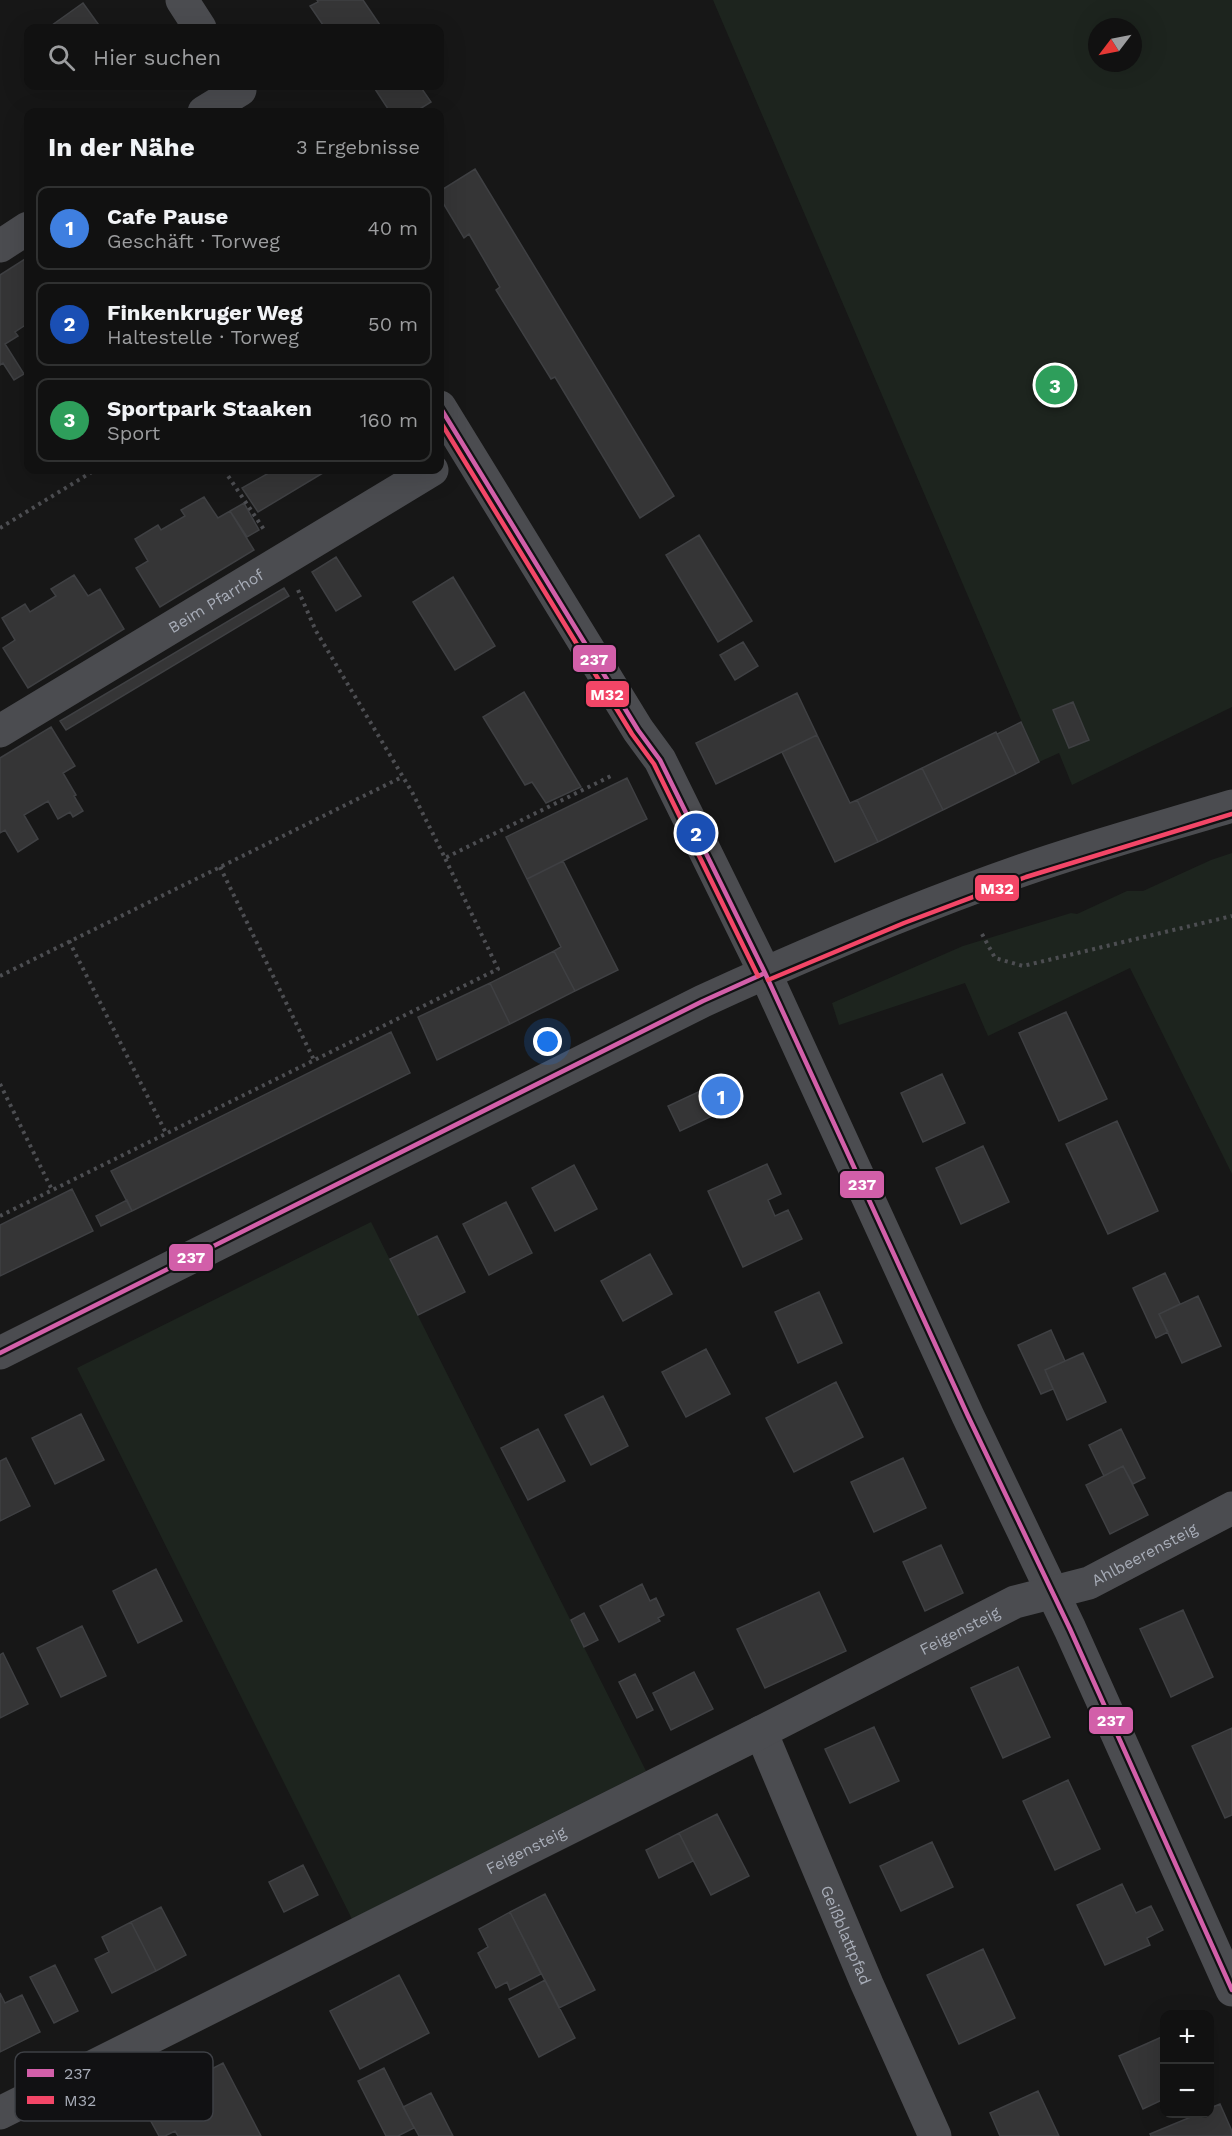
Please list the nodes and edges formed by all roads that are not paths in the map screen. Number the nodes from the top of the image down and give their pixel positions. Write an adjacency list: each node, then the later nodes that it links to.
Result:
1 (182, 0): 2 (street)
2 (197, 24)
3 (243, 96): 4 (street)
4 (214, 108)
5 (24, 231): 6 (street)
6 (0, 246)
7 (444, 423): 8 (street)
8 (452, 456): 12 (street)
9 (425, 474): 10 (street, Beim Pfarrhof)
10 (0, 731)
11 (1232, 806): 12 (street)
12 (765, 973): 13 (street); 15 (street)
13 (0, 1353)
14 (1232, 1508): 15 (street, Ahlbeerensteig)
15 (1053, 1593): 16 (street, Feigensteig); 17 (street)
16 (761, 1732): 18 (street, Feigensteig); 21 (street, Geißblattpfad)
17 (1232, 1990)
18 (122, 2052)
19 (15, 2105): 20 (street, Feigensteig)
20 (0, 2113)
21 (935, 2136)

